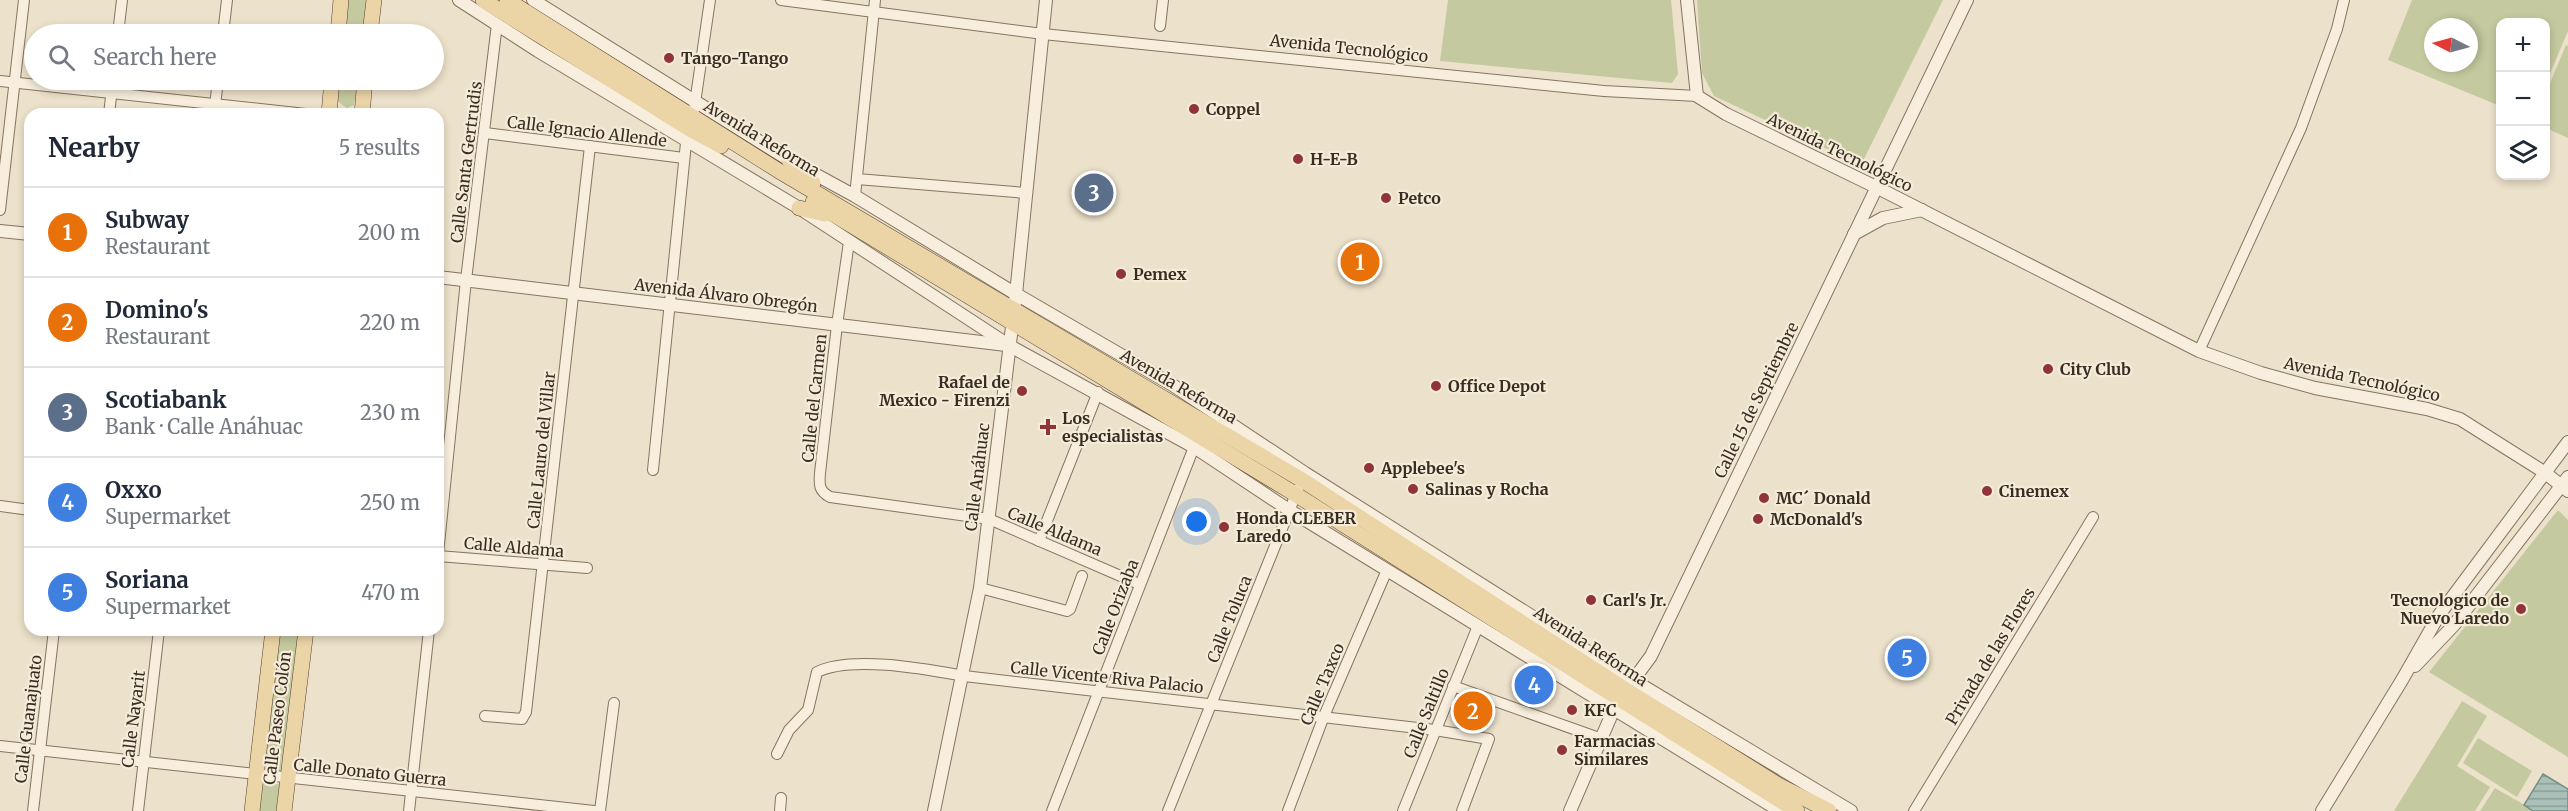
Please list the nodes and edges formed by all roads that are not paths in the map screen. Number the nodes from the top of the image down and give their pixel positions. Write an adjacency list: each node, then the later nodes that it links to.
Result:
1 (24, 0): 26 (street)
2 (122, 0): 18 (street)
3 (227, 0): 19 (street)
4 (341, 0): 20 (main road)
5 (374, 0): 21 (main road)
6 (459, 0): 22 (street, Avenida Reforma)
7 (483, 0): 40 (main road, Avenida Reforma)
8 (507, 0): 40 (main road, Avenida Reforma)
9 (710, 0): 40 (street)
10 (781, 0): 17 (street, Avenida Tecnológico)
11 (1046, 0): 24 (street, Calle Anáhuac)
12 (1163, 0): 23 (street)
13 (1687, 0): 34 (street)
14 (1966, 0): 46 (street, Calle 15 de Septiembre)
15 (2344, 0): 65 (street)
16 (540, 2): 40 (street, Avenida Reforma)
17 (874, 5): 24 (street, Avenida Tecnológico); 45 (street)
18 (119, 24)
19 (224, 24)
20 (339, 24)
21 (371, 24)
22 (497, 24): 40 (street, Avenida Reforma); 41 (street, Calle Santa Gertrudis)
23 (1160, 26)
24 (1043, 34): 34 (street, Avenida Tecnológico); 47 (street, Calle Anáhuac)
25 (0, 81): 26 (street)
26 (15, 82): 27 (street); 50 (street)
27 (24, 83)
28 (80, 90): 33 (street)
29 (112, 90): 33 (street)
30 (217, 90): 37 (street)
31 (332, 90): 38 (main road)
32 (364, 90): 39 (main road)
33 (112, 94): 35 (street); 36 (street)
34 (1696, 96): 46 (street, Avenida Tecnológico)
35 (111, 108)
36 (208, 108)
37 (215, 108)
38 (330, 108)
39 (363, 108)
40 (691, 122): 43 (street); 44 (street, Avenida Reforma); 49 (street, Avenida Reforma); 51 (main road, Avenida Reforma)
41 (485, 133): 42 (street, Calle Ignacio Allende); 58 (street, Calle Santa Gertrudis)
42 (590, 146): 43 (street, Calle Ignacio Allende); 59 (street, Calle Lauro del Villar)
43 (684, 158): 61 (street)
44 (789, 160): 48 (street, Avenida Reforma); 51 (main road)
45 (856, 179): 47 (street); 48 (street)
46 (1876, 187): 52 (street, Avenida Tecnológico); 55 (street, Calle 15 de Septiembre)
47 (1026, 193): 60 (street, Calle Anáhuac)
48 (855, 196): 60 (street, Avenida Reforma)
49 (799, 208): 51 (main road); 56 (street, Avenida Reforma)
50 (0, 210)
51 (836, 210): 62 (main road, Avenida Reforma)
52 (1922, 210): 55 (street); 65 (street, Avenida Tecnológico)
53 (0, 231): 54 (street)
54 (24, 233)
55 (1854, 234): 100 (street, Calle 15 de Septiembre)
56 (849, 242): 63 (street, Calle del Carmen); 64 (street, Avenida Reforma)
57 (444, 278): 58 (street, Avenida Álvaro Obregón)
58 (466, 280): 59 (street, Avenida Álvaro Obregón); 76 (street, Calle Santa Gertrudis)
59 (572, 293): 61 (street, Avenida Álvaro Obregón); 84 (street, Calle Lauro del Villar)
60 (1016, 294): 62 (street, Calle Anáhuac); 72 (street, Avenida Reforma)
61 (669, 305): 63 (street, Avenida Álvaro Obregón); 70 (street)
62 (1013, 317): 64 (street, Calle Anáhuac); 67 (main road, Avenida Reforma); 72 (main road, Avenida Reforma)
63 (837, 325): 64 (street, Avenida Álvaro Obregón); 74 (street, Calle del Carmen)
64 (1010, 346): 66 (street, Avenida Reforma); 81 (street, Calle Anáhuac)
65 (2199, 351): 71 (street, Avenida Tecnológico)
66 (1098, 392): 69 (street, Avenida Reforma); 82 (street)
67 (1172, 420): 69 (main road); 75 (main road, Avenida Reforma)
68 (2568, 442): 71 (street)
69 (1194, 447): 79 (street, Avenida Reforma); 88 (street, Calle Orizaba)
70 (653, 470)
71 (2544, 471): 73 (street, Avenida Tecnológico); 97 (street)
72 (1304, 476): 75 (street, Calle Toluca); 100 (main road, Avenida Reforma)
73 (2566, 485): 97 (street)
74 (819, 486): 81 (street, Calle Aldama)
75 (1295, 494): 79 (street, Calle Toluca); 100 (main road, Avenida Reforma)
76 (444, 496)
77 (0, 506): 78 (street)
78 (24, 509)
79 (1289, 510): 86 (street, Avenida Reforma); 102 (street, Calle Toluca)
80 (2092, 517): 134 (street, Privada de las Flores)
81 (989, 519): 82 (street, Calle Aldama); 89 (street, Calle Anáhuac)
82 (1039, 541): 88 (street, Calle Aldama)
83 (444, 556): 84 (street, Calle Aldama)
84 (544, 564): 85 (street, Calle Aldama); 103 (street, Calle Lauro del Villar)
85 (588, 568)
86 (1387, 570): 90 (street, Avenida Reforma); 104 (street, Calle Taxco)
87 (1082, 576): 89 (street)
88 (1139, 584): 99 (street, Calle Orizaba)
89 (980, 588): 96 (street, Calle Anáhuac)
90 (1478, 627): 98 (street, Calle Saltillo); 100 (street, Avenida Reforma)
91 (53, 636): 108 (street, Calle Guanajuato)
92 (158, 636): 110 (street, Calle Nayarit)
93 (272, 636): 111 (main road, Calle Paseo Colón)
94 (305, 636): 112 (main road, Calle Paseo Colón)
95 (428, 636): 113 (street)
96 (964, 676): 99 (street, Calle Vicente Riva Palacio); 109 (street, Calle Vicente Riva Palacio); 123 (street, Calle Anáhuac)
97 (2402, 680): 135 (street)
98 (1453, 686): 105 (street, Calle Saltillo); 106 (street)
99 (1098, 692): 102 (street, Calle Vicente Riva Palacio); 124 (street, Calle Orizaba)
100 (1623, 694): 106 (street, Calle 15 de Septiembre); 130 (street, Avenida Reforma); 131 (main road, Avenida Reforma); 132 (main road, Avenida Reforma); 133 (street, Avenida Reforma)
101 (614, 703): 121 (street)
102 (1211, 703): 104 (street, Calle Vicente Riva Palacio); 125 (street, Calle Toluca)
103 (485, 716)
104 (1324, 716): 105 (street, Calle Vicente Riva Palacio); 126 (street, Calle Taxco)
105 (1435, 730): 127 (street, Calle Saltillo); 128 (street, Calle Vicente Riva Palacio)
106 (1599, 738): 129 (street, Calle 15 de Septiembre)
107 (0, 746): 108 (street, Calle Donato Guerra)
108 (39, 751): 110 (street, Calle Donato Guerra); 115 (street, Calle Guanajuato)
109 (777, 754)
110 (143, 764): 111 (street, Calle Donato Guerra); 116 (street, Calle Nayarit)
111 (255, 774): 112 (street, Calle Donato Guerra); 117 (main road, Calle Paseo Colón)
112 (288, 778): 113 (street, Calle Donato Guerra); 118 (main road, Calle Paseo Colón)
113 (411, 791): 119 (street); 120 (street, Calle Donato Guerra)
114 (781, 798): 122 (street)
115 (33, 811)
116 (138, 811)
117 (252, 811)
118 (284, 811)
119 (409, 811)
120 (594, 811)
121 (600, 811)
122 (780, 811)
123 (934, 811)
124 (1052, 811)
125 (1168, 811)
126 (1288, 811)
127 (1403, 811)
128 (1462, 811)
129 (1570, 811)
130 (1780, 811)
131 (1797, 811)
132 (1829, 811)
133 (1851, 811)
134 (1914, 811)
135 (2322, 811)

